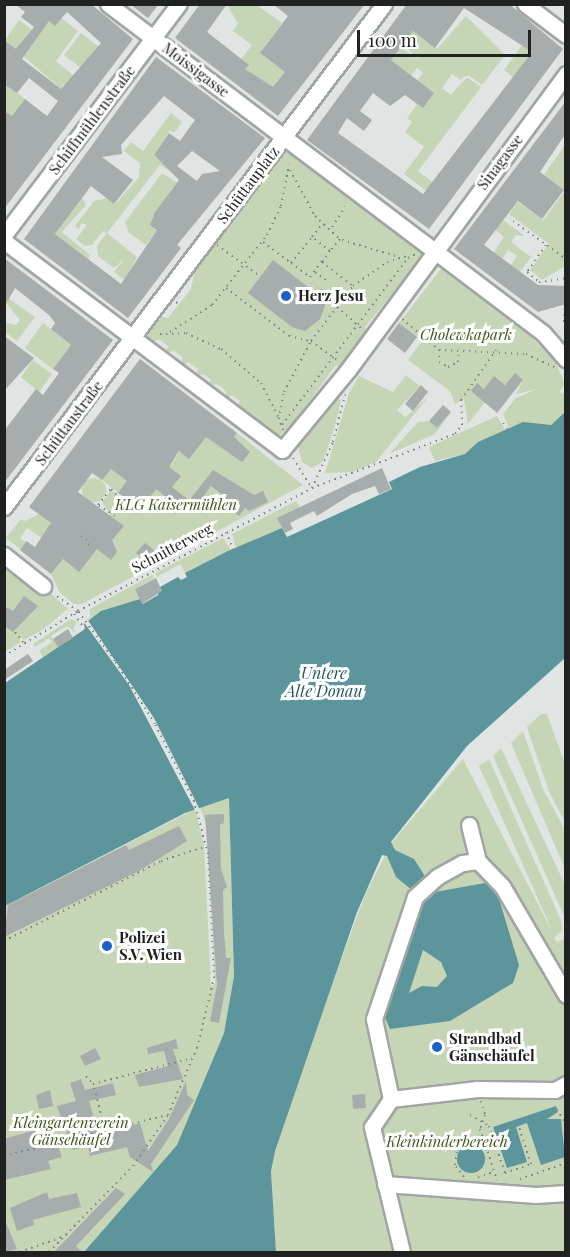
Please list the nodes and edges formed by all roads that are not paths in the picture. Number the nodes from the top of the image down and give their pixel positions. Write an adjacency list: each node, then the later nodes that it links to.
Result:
1 (108, 4): 6 (street, Moissigasse)
2 (179, 4): 6 (street, Schiffmühlenstraße)
3 (384, 4): 8 (street)
4 (525, 4): 5 (street)
5 (566, 35)
6 (154, 39): 8 (street, Moissigasse); 9 (street, Schiffmühlenstraße)
7 (566, 74): 11 (street, Sinagasse)
8 (284, 137): 11 (street, Schüttauplatz); 12 (street, Schüttauplatz)
9 (4, 236)
10 (4, 241): 12 (street)
11 (434, 251): 12 (street); 13 (street)
12 (133, 340): 14 (street, Schüttaustraße)
13 (564, 359)
14 (4, 507)
15 (4, 555): 16 (street)
16 (43, 586)
17 (469, 825): 18 (street)
18 (478, 861): 19 (street); 21 (street)
19 (566, 995)
20 (566, 1084): 21 (street)
21 (392, 1099): 22 (street)
22 (386, 1184): 23 (street); 24 (street)
23 (566, 1193)
24 (402, 1252)

